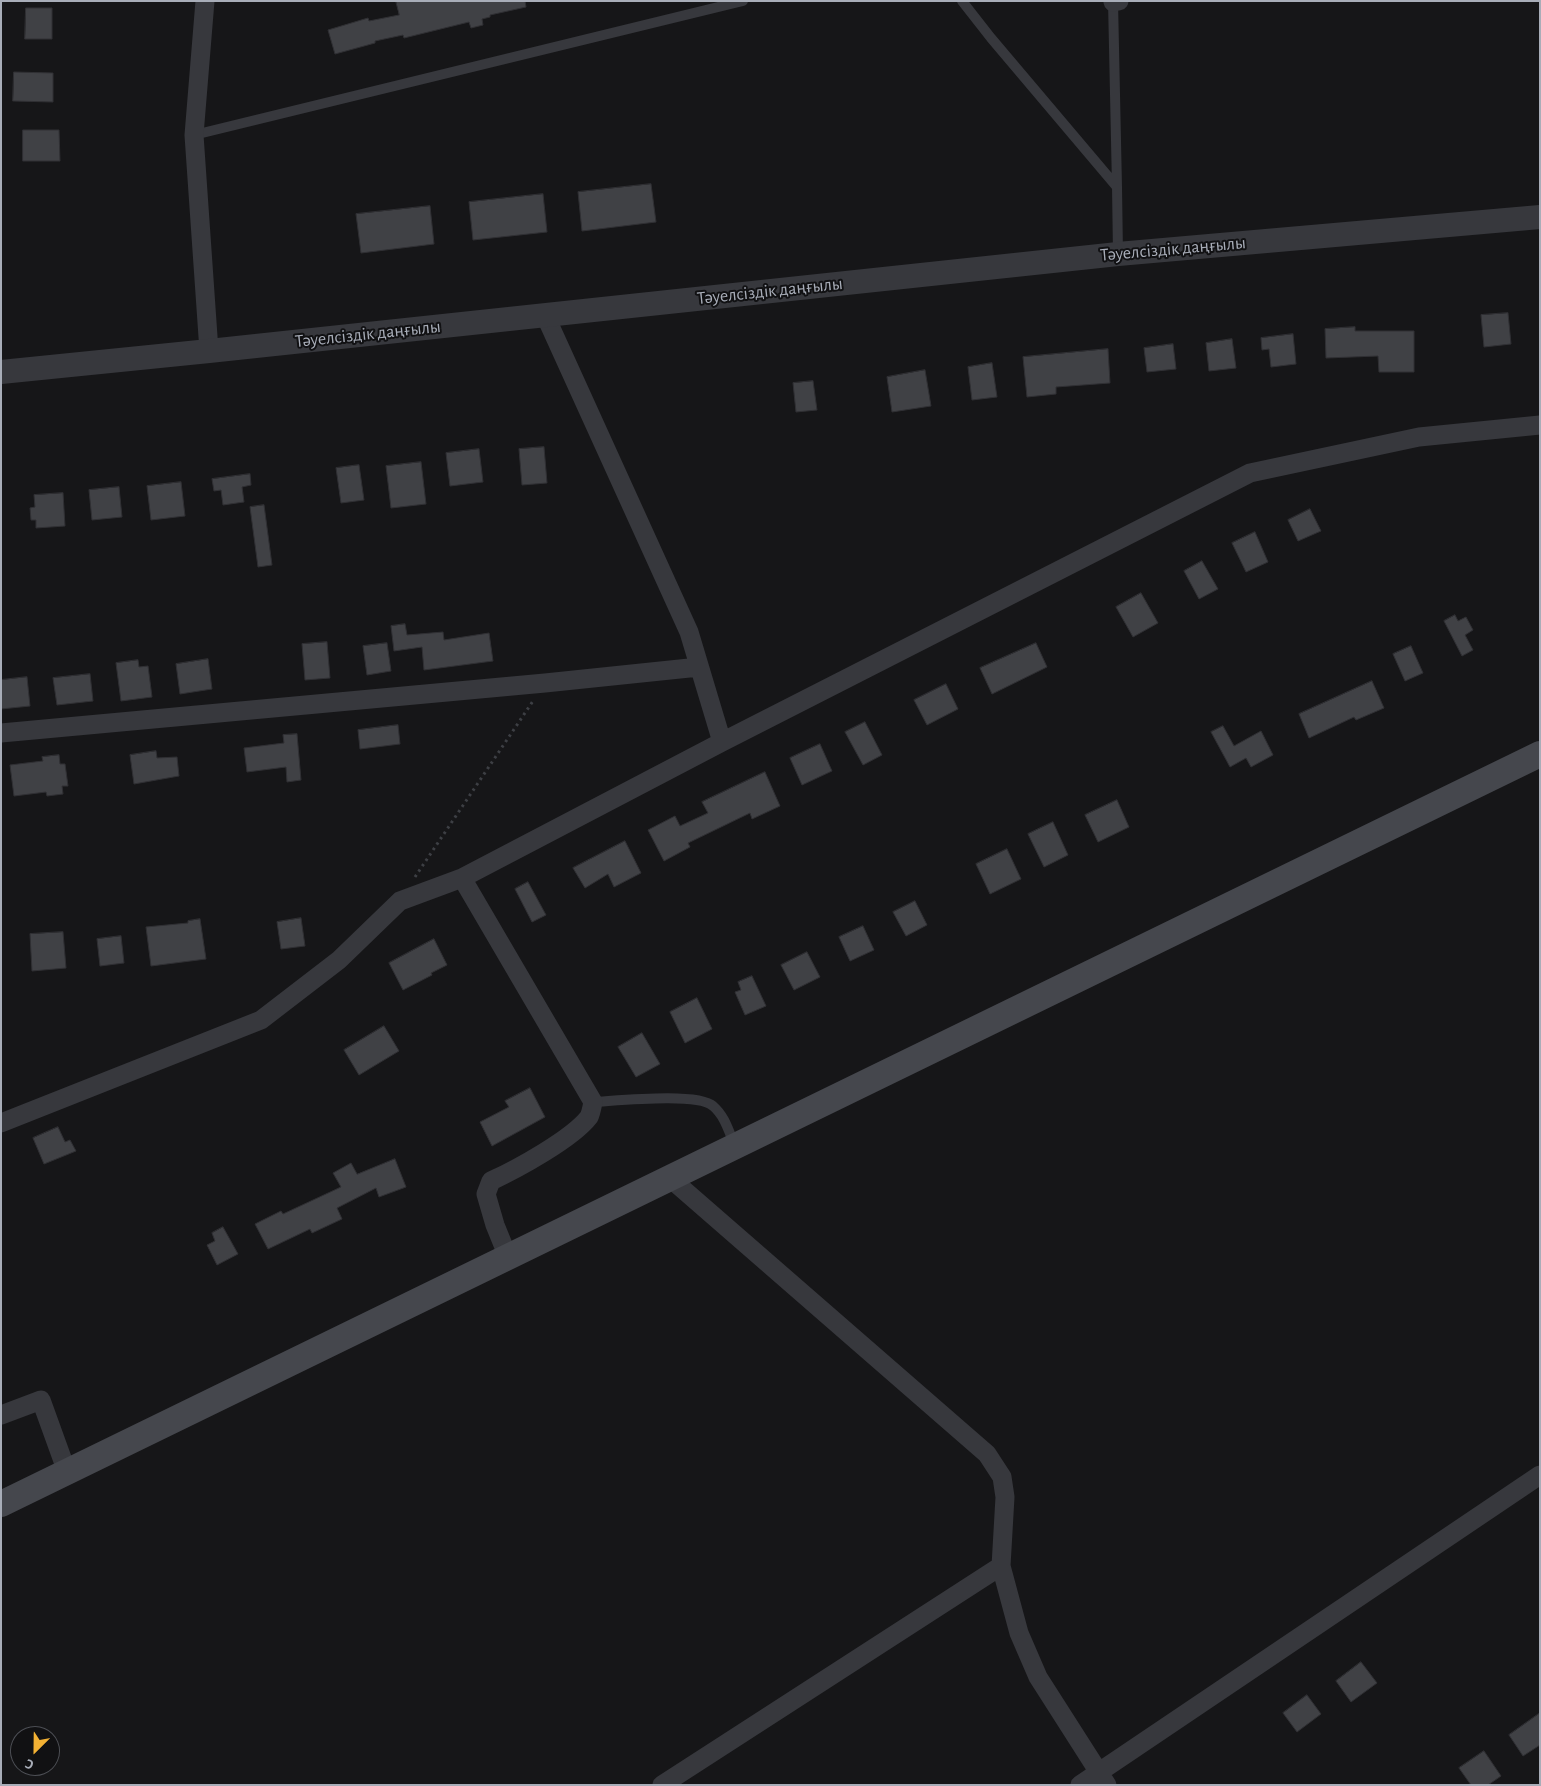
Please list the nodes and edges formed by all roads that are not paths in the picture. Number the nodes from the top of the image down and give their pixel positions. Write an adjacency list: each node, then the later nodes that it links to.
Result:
1 (205, 1): 5 (street)
2 (743, 1): 5 (lane)
3 (962, 1): 6 (lane)
4 (1115, 2): 6 (lane)
5 (194, 135): 10 (street)
6 (1117, 187): 8 (lane)
7 (1540, 217): 8 (street, Тәуелсіздік даңғылы)
8 (1118, 254): 9 (street, Тәуелсіздік даңғылы)
9 (545, 316): 10 (street, Тәуелсіздік даңғылы); 13 (street)
10 (209, 351): 11 (street, Тәуелсіздік даңғылы)
11 (1, 372)
12 (1540, 425): 15 (street)
13 (700, 667): 14 (street); 15 (street)
14 (1, 733)
15 (722, 742): 17 (street)
16 (1540, 754): 20 (main road)
17 (462, 878): 18 (street); 19 (street)
18 (593, 1102): 20 (lane); 22 (street)
19 (1, 1123)
20 (735, 1146): 21 (main road)
21 (670, 1178): 22 (main road); 27 (street)
22 (508, 1257): 24 (main road)
23 (1, 1415): 24 (street)
24 (67, 1472): 26 (main road)
25 (1540, 1475): 28 (street)
26 (1, 1504)
27 (1001, 1566): 28 (street); 29 (street)
28 (1103, 1778): 30 (street)
29 (662, 1785)
30 (1080, 1785)

